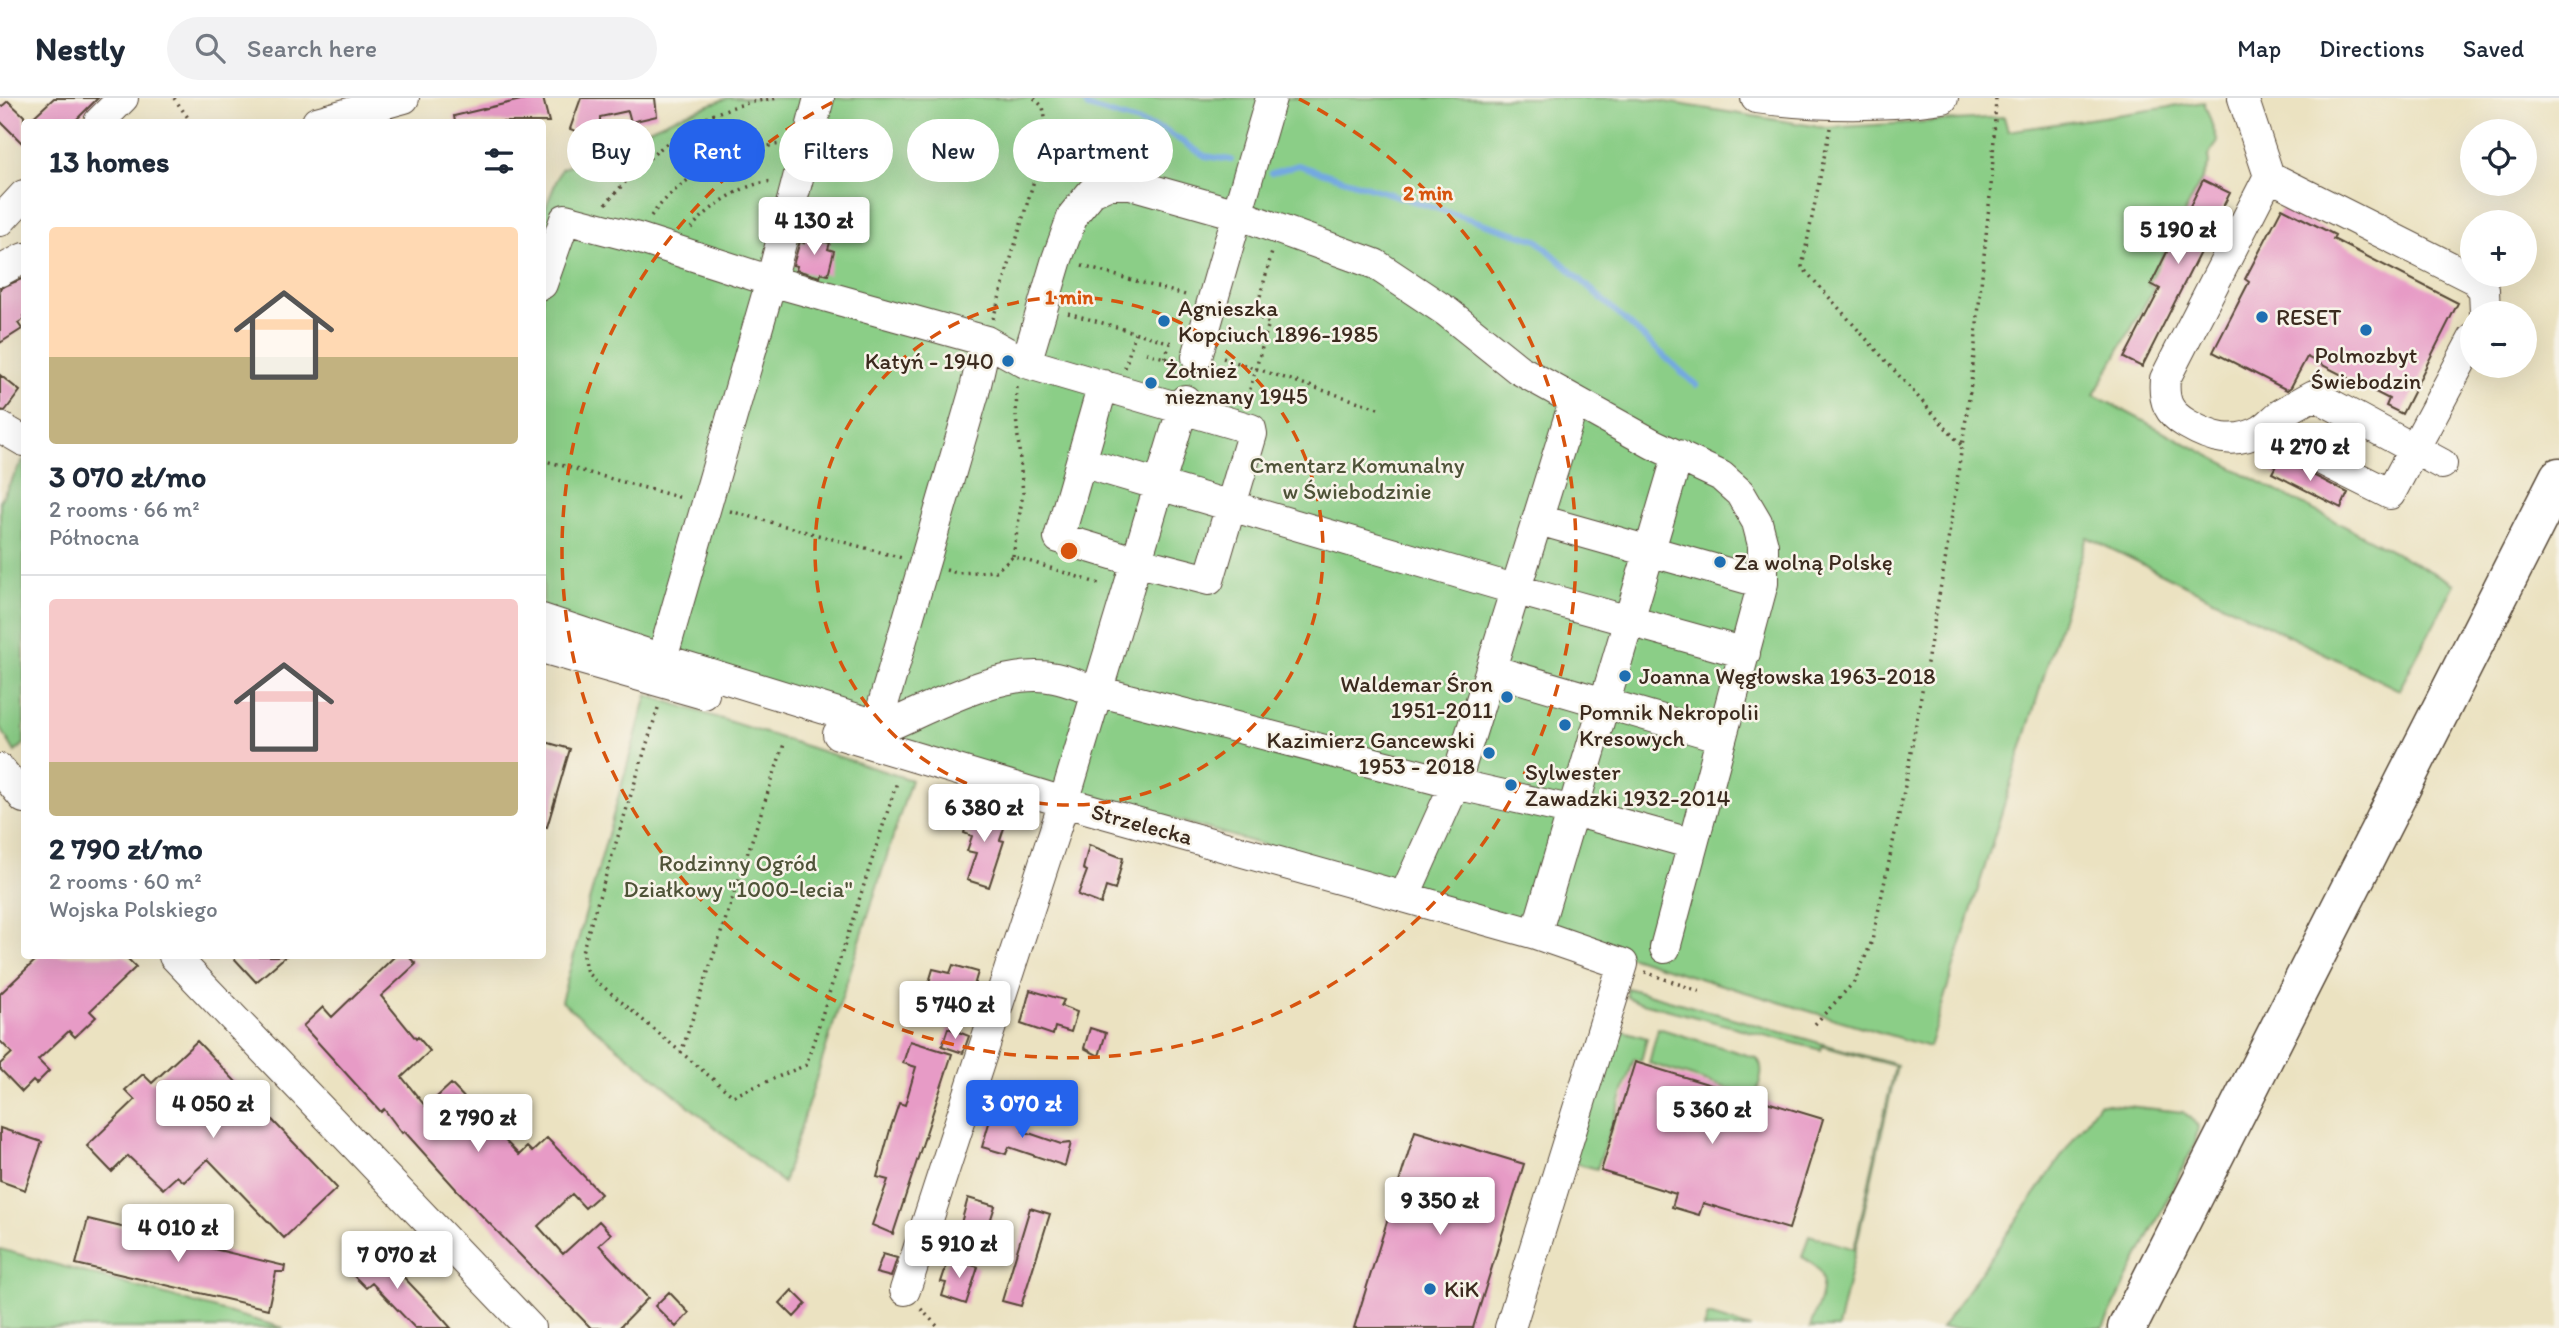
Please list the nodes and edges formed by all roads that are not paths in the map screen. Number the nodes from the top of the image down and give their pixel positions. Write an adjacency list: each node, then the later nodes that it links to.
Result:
1 (404, 98): 9 (street)
2 (819, 98): 17 (street)
3 (1271, 98): 13 (street)
4 (1756, 98): 5 (street)
5 (1943, 98)
6 (2243, 98): 10 (street)
7 (126, 107): 8 (street)
8 (104, 119)
9 (328, 119)
10 (2269, 176): 18 (street); 26 (street)
11 (21, 198): 12 (street)
12 (0, 221)
13 (1235, 224): 20 (street); 23 (street); 24 (street)
14 (21, 260): 15 (street)
15 (0, 271)
16 (546, 273): 17 (street)
17 (771, 281): 19 (street); 45 (street)
18 (2484, 301)
19 (986, 341): 20 (street); 48 (street)
20 (1022, 361): 22 (street)
21 (2460, 363): 28 (street)
22 (1113, 380): 23 (street); 30 (street)
23 (1184, 402): 33 (street); 34 (street)
24 (1574, 402): 29 (street); 35 (street)
25 (0, 427): 27 (street)
26 (2262, 430): 28 (street); 28 (street)
27 (21, 439)
28 (2415, 447): 31 (street)
29 (1678, 455): 36 (street); 38 (street)
30 (1081, 462): 33 (street); 37 (street)
31 (2442, 464)
32 (2559, 477): 61 (main road)
33 (1159, 485): 34 (street); 37 (street)
34 (1231, 506): 37 (street); 39 (street)
35 (1539, 520): 36 (street); 39 (street)
36 (1648, 551): 38 (street); 40 (street)
37 (1135, 561): 46 (street)
38 (1763, 583): 43 (street)
39 (1517, 590): 40 (street); 44 (street)
40 (1629, 620): 43 (street); 47 (street)
41 (546, 621): 45 (street)
42 (546, 649): 45 (street, Strzelecka)
43 (1745, 653): 49 (street)
44 (1491, 670): 47 (street); 50 (street)
45 (661, 673): 48 (street); 51 (street, Strzelecka)
46 (1097, 691): 48 (street); 50 (street); 51 (street)
47 (1604, 703): 49 (street); 52 (street)
48 (877, 724)
49 (1721, 737): 53 (street)
50 (1455, 783): 52 (street); 54 (street)
51 (1064, 802): 54 (street, Strzelecka); 58 (street)
52 (1574, 811): 53 (street); 55 (street)
53 (1693, 844): 56 (street)
54 (1404, 897): 55 (street, Strzelecka)
55 (1536, 934): 60 (street, Strzelecka)
56 (1665, 948)
57 (177, 959): 59 (street)
58 (905, 1290)
59 (530, 1328)
60 (1510, 1328)
61 (2127, 1328)

